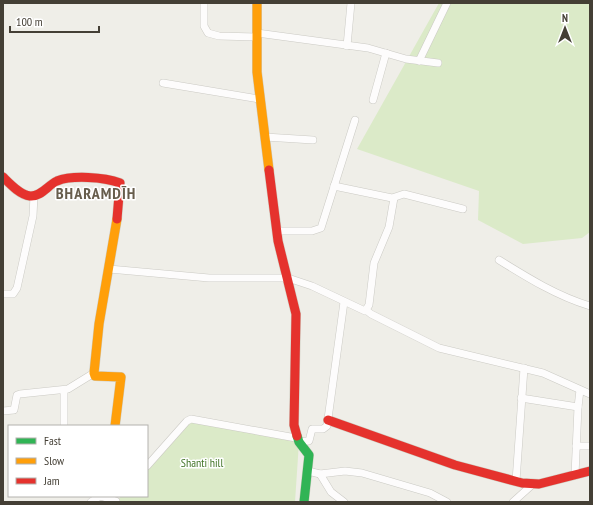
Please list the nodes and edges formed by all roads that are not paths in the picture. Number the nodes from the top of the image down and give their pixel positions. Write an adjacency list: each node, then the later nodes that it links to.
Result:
1 (204, 3): 5 (street)
2 (257, 3): 5 (street)
3 (350, 3): 6 (street)
4 (448, 3): 8 (street)
5 (257, 35): 6 (street); 11 (street)
6 (347, 46): 7 (street)
7 (386, 53): 8 (street); 12 (street)
8 (419, 61): 9 (street)
9 (438, 63)
10 (163, 83): 11 (street)
11 (259, 98): 14 (street)
12 (373, 100)
13 (355, 120): 17 (street)
14 (264, 136): 15 (street); 21 (street)
15 (313, 140)
16 (3, 177): 18 (street)
17 (334, 186): 19 (street); 21 (street)
18 (34, 195): 23 (street); 25 (street)
19 (394, 198): 20 (street); 28 (street)
20 (463, 209)
21 (277, 231): 24 (street)
22 (499, 260): 27 (street)
23 (109, 269): 24 (street); 30 (street)
24 (288, 278): 26 (street); 40 (street)
25 (3, 294)
26 (344, 302): 28 (street); 37 (street)
27 (590, 306)
28 (366, 310): 29 (street)
29 (524, 368): 32 (street); 34 (street)
30 (94, 373): 31 (street); 39 (street)
31 (64, 390): 36 (street); 38 (street)
32 (580, 390): 33 (street); 35 (street)
33 (590, 394)
34 (521, 398): 35 (street); 48 (street)
35 (578, 407): 41 (street)
36 (3, 411)
37 (328, 420): 40 (street); 48 (street)
38 (64, 425)
39 (115, 425)
40 (298, 440): 43 (street); 44 (street)
41 (576, 446): 42 (street); 47 (street)
42 (590, 446)
43 (148, 465)
44 (308, 471): 46 (street); 52 (street)
45 (590, 471): 47 (street)
46 (320, 474): 53 (street); 54 (street)
47 (575, 475): 49 (street)
48 (516, 482): 49 (street)
49 (533, 484): 55 (street)
50 (104, 497): 51 (street)
51 (118, 500)
52 (304, 502)
53 (344, 502)
54 (447, 502)
55 (513, 502)

